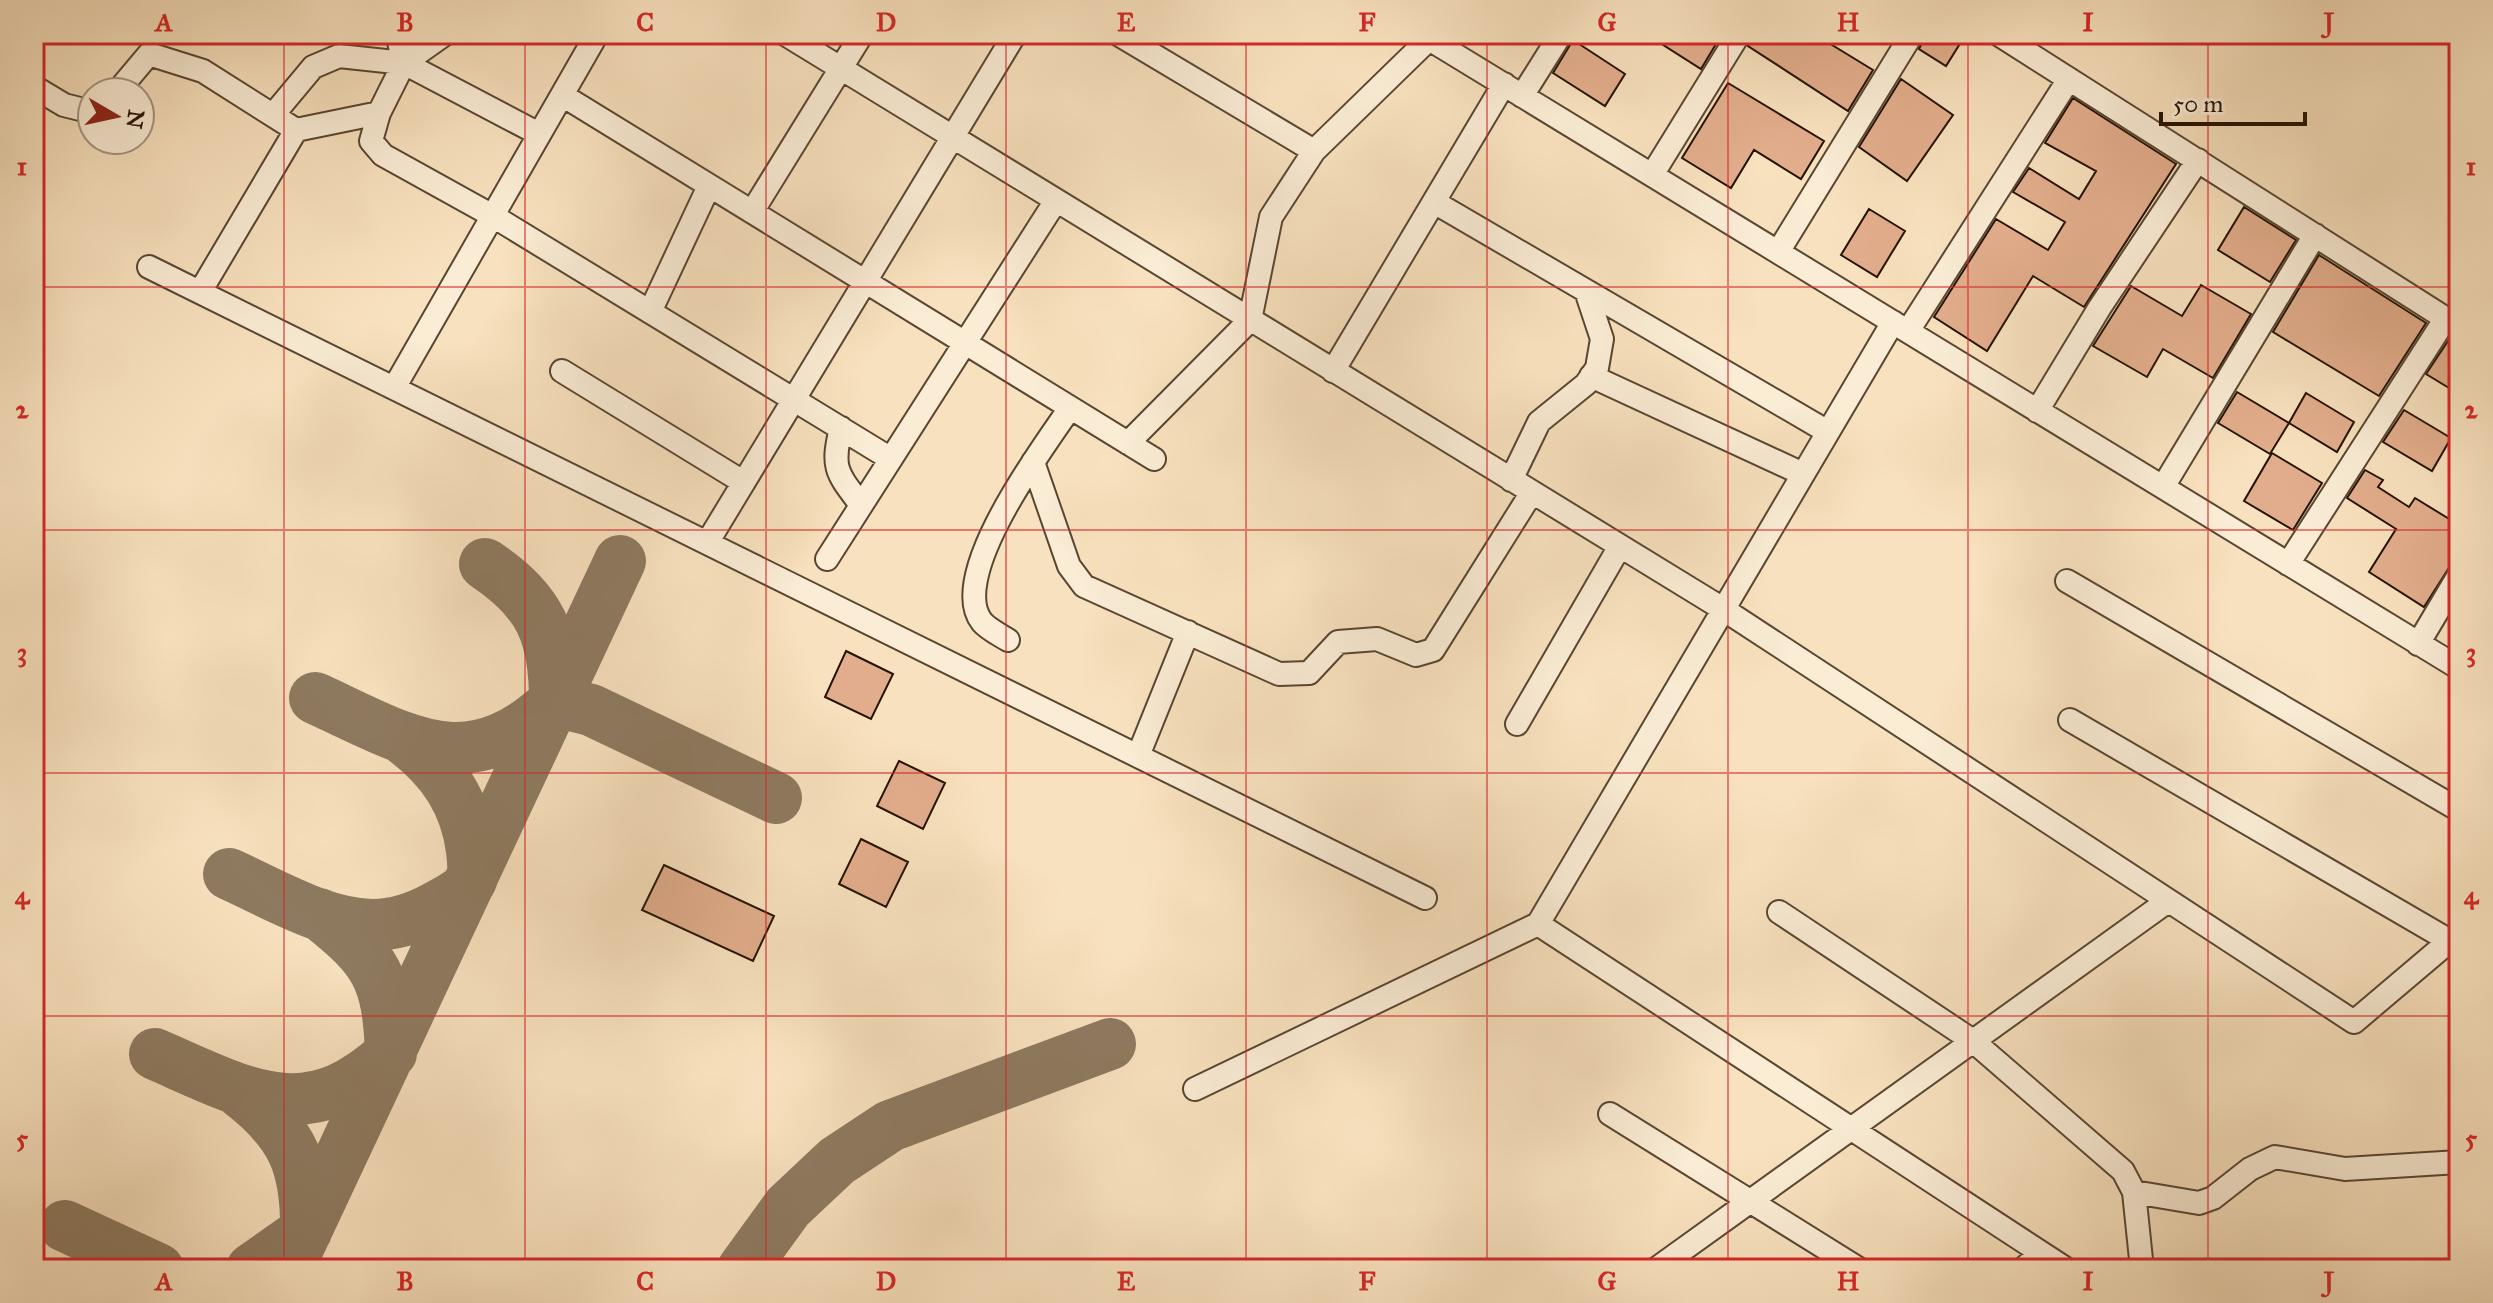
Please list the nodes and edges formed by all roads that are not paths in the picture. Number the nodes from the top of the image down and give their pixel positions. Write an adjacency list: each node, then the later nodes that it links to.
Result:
1 (397, 34): 13 (street)
2 (445, 34): 13 (street)
3 (597, 34): 19 (street)
4 (785, 34): 14 (street)
5 (862, 34): 14 (street)
6 (1015, 34): 25 (street)
7 (1118, 34): 26 (street)
8 (1561, 34): 18 (street)
9 (1739, 34): 28 (street)
10 (1912, 34): 35 (street)
11 (1998, 34): 16 (street)
12 (1425, 36): 18 (street); 26 (street)
13 (404, 63): 21 (street); 22 (street); 24 (street)
14 (840, 70): 25 (street); 32 (street)
15 (130, 76): 22 (street)
16 (2069, 79): 27 (street); 43 (street)
17 (34, 87): 20 (street)
18 (1513, 90): 28 (street); 31 (street)
19 (562, 95): 24 (street); 29 (street)
20 (76, 108)
21 (379, 113): 23 (street); 33 (street)
22 (273, 115): 23 (street)
23 (296, 130): 39 (street)
24 (539, 134): 33 (street)
25 (951, 138): 30 (street); 37 (street)
26 (1314, 151): 41 (street)
27 (2198, 160): 34 (street); 51 (street)
28 (1652, 175): 35 (street)
29 (709, 186): 32 (street); 40 (street)
30 (1055, 202): 41 (street); 44 (street)
31 (1434, 202): 38 (street); 46 (street)
32 (752, 212): 37 (street)
33 (493, 216): 40 (street); 48 (street)
34 (2315, 235): 42 (street); 61 (street)
35 (1778, 252): 43 (street)
36 (149, 267): 39 (street)
37 (865, 281): 44 (street); 49 (street)
38 (1586, 291): 47 (street); 53 (street)
39 (200, 292): 48 (street)
40 (650, 312): 49 (street)
41 (1250, 320): 46 (street); 54 (street)
42 (2452, 322): 67 (street)
43 (1900, 327): 51 (street); 53 (street)
44 (965, 343): 50 (street); 55 (street)
45 (562, 371): 60 (street)
46 (1333, 371): 59 (street)
47 (1591, 376): 58 (street); 59 (street)
48 (394, 388): 64 (street)
49 (793, 399): 52 (street); 60 (street)
50 (1070, 408): 54 (street); 57 (street)
51 (2037, 411): 61 (street)
52 (841, 428): 55 (street); 63 (street)
53 (1828, 432): 58 (street)
54 (1128, 443): 56 (street)
55 (891, 459): 63 (street)
56 (1154, 459)
57 (1033, 462): 71 (street); 72 (street)
58 (1803, 474): 70 (street)
59 (1511, 480): 62 (street)
60 (743, 482): 64 (street)
61 (2163, 487): 67 (street)
62 (1532, 492): 65 (street); 71 (street)
63 (861, 505): 66 (street)
64 (707, 543): 77 (street)
65 (1620, 546): 70 (street); 76 (street)
66 (827, 559)
67 (2288, 564): 73 (street)
68 (2459, 575): 73 (street)
69 (2067, 581): 78 (street)
70 (1723, 609): 80 (street); 82 (street)
71 (1188, 632): 77 (street)
72 (1008, 640)
73 (2418, 644): 74 (street)
74 (2459, 668)
75 (2070, 720): 83 (street)
76 (1517, 724)
77 (1138, 756): 79 (street)
78 (2459, 810)
79 (1425, 898)
80 (2168, 901): 83 (street); 84 (street)
81 (1779, 912): 84 (street)
82 (1538, 924): 85 (street); 87 (street)
83 (2454, 937)
84 (1973, 1041): 87 (street); 89 (street)
85 (1195, 1089)
86 (1610, 1114): 90 (street)
87 (1851, 1129): 90 (street); 91 (street)
88 (2459, 1162): 89 (street)
89 (2134, 1192): 96 (street)
90 (1750, 1201): 92 (street); 93 (street)
91 (2041, 1253): 94 (street); 95 (street)
92 (1656, 1269)
93 (1859, 1269)
94 (2023, 1269)
95 (2066, 1269)
96 (2142, 1269)

